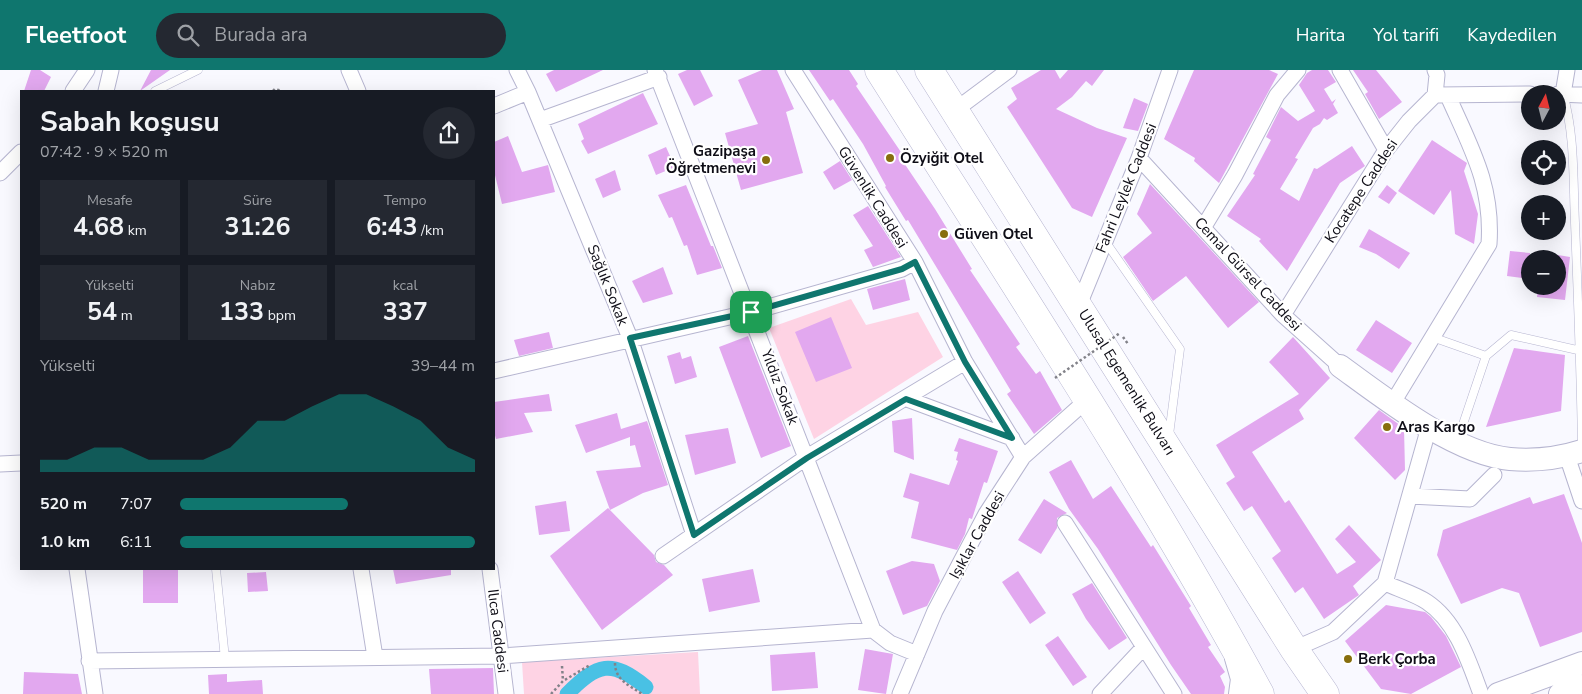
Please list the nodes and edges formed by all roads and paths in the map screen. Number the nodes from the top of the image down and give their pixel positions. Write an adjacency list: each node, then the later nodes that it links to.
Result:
1 (87, 70): 17 (street)
2 (111, 70): 18 (street)
3 (198, 70): 19 (lane)
4 (349, 70): 20 (street)
5 (517, 70): 21 (street, Sağlık Sokak)
6 (794, 70): 36 (street, Güvenlik Caddesi)
7 (879, 70): 51 (highway)
8 (929, 70): 28 (highway, Ulusal Egemenlik Bulvarı)
9 (1009, 70): 28 (street)
10 (1170, 70): 32 (street, Fahri Leylek Caddesi)
11 (1298, 70): 34 (street)
12 (1340, 70): 30 (street)
13 (1435, 70): 25 (street)
14 (1567, 70): 16 (street)
15 (657, 73): 29 (street); 39 (street, Yıldız Sokak)
16 (1563, 85)
17 (74, 90)
18 (106, 90)
19 (157, 90)
20 (358, 90)
21 (528, 92): 26 (street); 29 (street, Sağlık Sokak)
22 (1521, 94): 25 (street)
23 (1566, 94): 24 (street)
24 (1582, 95)
25 (1441, 96): 30 (street, Kocatepe Caddesi); 42 (street)
26 (495, 106)
27 (1566, 106): 37 (lane)
28 (954, 111): 38 (highway, Ulusal Egemenlik Bulvarı)
29 (540, 120): 43 (street, Sağlık Sokak)
30 (1386, 150): 40 (street, Kocatepe Caddesi)
31 (20, 153): 33 (street)
32 (1139, 158): 34 (street, Cemal Gürsel Caddesi); 35 (street, Fahri Leylek Caddesi)
33 (0, 173)
34 (1203, 228): 40 (street, Cemal Gürsel Caddesi)
35 (1105, 242): 38 (street, Fahri Leylek Caddesi); 56 (lane)
36 (915, 262): 39 (street); 46 (street, Güvenlik Caddesi)
37 (1580, 276): 44 (lane)
38 (1078, 305): 56 (highway, Ulusal Egemenlik Bulvarı)
39 (751, 312): 43 (street); 59 (street, Yıldız Sokak)
40 (1283, 315): 47 (street, Cemal Gürsel Caddesi)
41 (1120, 333): 49 (path, bridge)
42 (1432, 337): 45 (lane); 52 (street)
43 (630, 338): 48 (street); 66 (street, Sağlık Sokak)
44 (1581, 351): 45 (lane); 57 (lane)
45 (1486, 356): 55 (lane)
46 (965, 362): 50 (street); 54 (street, Güvenlik Caddesi)
47 (1340, 366): 52 (street, Cemal Gürsel Caddesi)
48 (495, 371)
49 (1055, 378)
50 (906, 399): 54 (street); 59 (street)
51 (1087, 400): 58 (street, Işıklar Caddesi); 73 (highway)
52 (1392, 404): 53 (street, Cemal Gürsel Caddesi)
53 (1429, 427): 55 (street, Cemal Gürsel Caddesi); 63 (street)
54 (1012, 438): 58 (street, Güvenlik Caddesi)
55 (1457, 441): 57 (street, Cemal Gürsel Caddesi)
56 (1167, 448): 76 (highway, Ulusal Egemenlik Bulvarı)
57 (1577, 453): 64 (street)
58 (1023, 457): 77 (street, Işıklar Caddesi)
59 (807, 458): 66 (street); 74 (street, Yıldız Sokak)
60 (20, 463): 61 (street)
61 (0, 464)
62 (1494, 476): 63 (street)
63 (1410, 496): 72 (street)
64 (1582, 501)
65 (1065, 523): 75 (street)
66 (694, 535): 67 (street)
67 (663, 556)
68 (77, 570): 81 (street)
69 (216, 570): 80 (lane)
70 (361, 570): 79 (street)
71 (490, 570): 78 (street, Ilıca Caddesi)
72 (1385, 583): 76 (street); 96 (street)
73 (1222, 624): 93 (street); 94 (highway)
74 (873, 630): 77 (street); 78 (street)
75 (1143, 648): 91 (street); 92 (street)
76 (1294, 649): 95 (highway, Ulusal Egemenlik Bulvarı)
77 (917, 654): 90 (street, Işıklar Caddesi)
78 (502, 656): 79 (street); 87 (street, Ilıca Caddesi)
79 (375, 657): 80 (street)
80 (225, 659): 81 (street)
81 (89, 661): 86 (street)
82 (1582, 663): 97 (street)
83 (598, 664): 88 (path)
84 (606, 664): 89 (path)
85 (1582, 686): 98 (street)
86 (95, 694)
87 (506, 694)
88 (551, 694)
89 (642, 694)
90 (900, 694)
91 (1100, 694)
92 (1174, 694)
93 (1240, 694)
94 (1260, 694)
95 (1325, 694)
96 (1481, 694)
97 (1498, 694)
98 (1560, 694)

